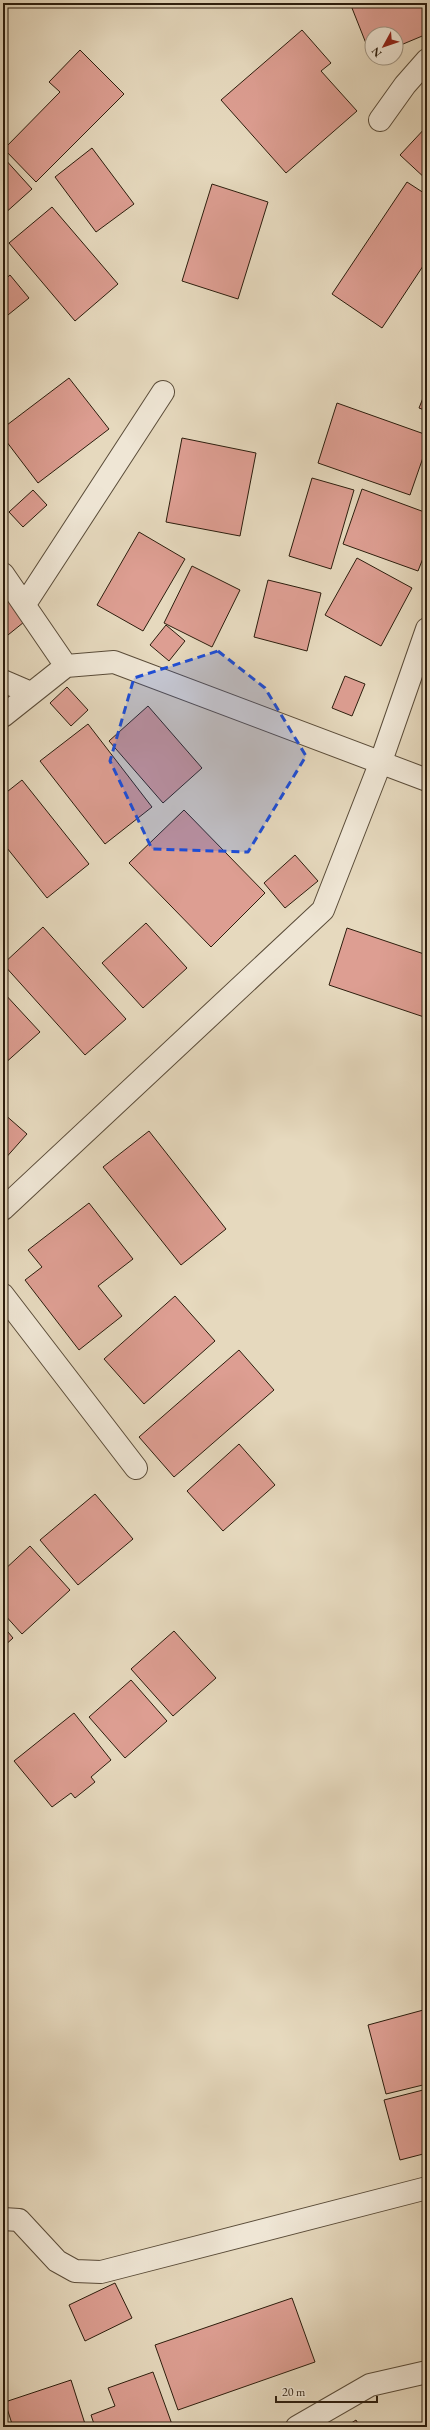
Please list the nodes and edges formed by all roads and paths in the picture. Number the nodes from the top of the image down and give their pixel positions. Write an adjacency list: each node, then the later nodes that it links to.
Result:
1 (427, 60): 2 (street)
2 (380, 120)
3 (163, 392): 5 (street)
4 (3, 574): 5 (street)
5 (24, 604): 7 (street)
6 (427, 629): 11 (street)
7 (66, 666): 9 (street); 11 (street)
8 (3, 681): 9 (street)
9 (31, 693): 10 (street)
10 (3, 716)
11 (380, 764): 12 (street); 13 (street)
12 (427, 780)
13 (3, 1209)
14 (3, 1295): 15 (street)
15 (136, 1468)
16 (427, 2188): 17 (street)
17 (3, 2219)
18 (427, 2372): 19 (street)
19 (297, 2427)

